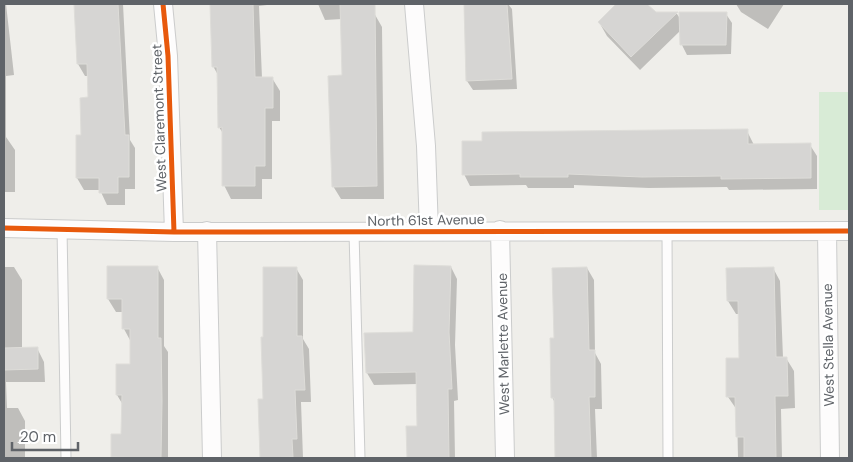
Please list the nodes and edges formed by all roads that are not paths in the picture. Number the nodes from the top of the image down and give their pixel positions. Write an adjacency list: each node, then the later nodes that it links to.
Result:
1 (163, 4): 11 (street, West Claremont Street)
2 (414, 4): 7 (street)
3 (4, 228): 4 (street, North 61st Avenue)
4 (62, 228): 11 (street, North 61st Avenue); 13 (lane)
5 (500, 230): 7 (street, North 61st Avenue); 8 (street, North 61st Avenue); 16 (street, West Marlette Avenue)
6 (207, 231): 11 (street, North 61st Avenue); 12 (street, North 61st Avenue); 14 (street)
7 (429, 231): 12 (street, North 61st Avenue)
8 (667, 231): 9 (street, North 61st Avenue); 17 (lane)
9 (827, 231): 10 (street, North 61st Avenue); 18 (street, West Stella Avenue)
10 (849, 231)
11 (174, 232)
12 (354, 232): 15 (lane)
13 (66, 458)
14 (212, 458)
15 (360, 458)
16 (505, 458)
17 (668, 458)
18 (830, 458)

